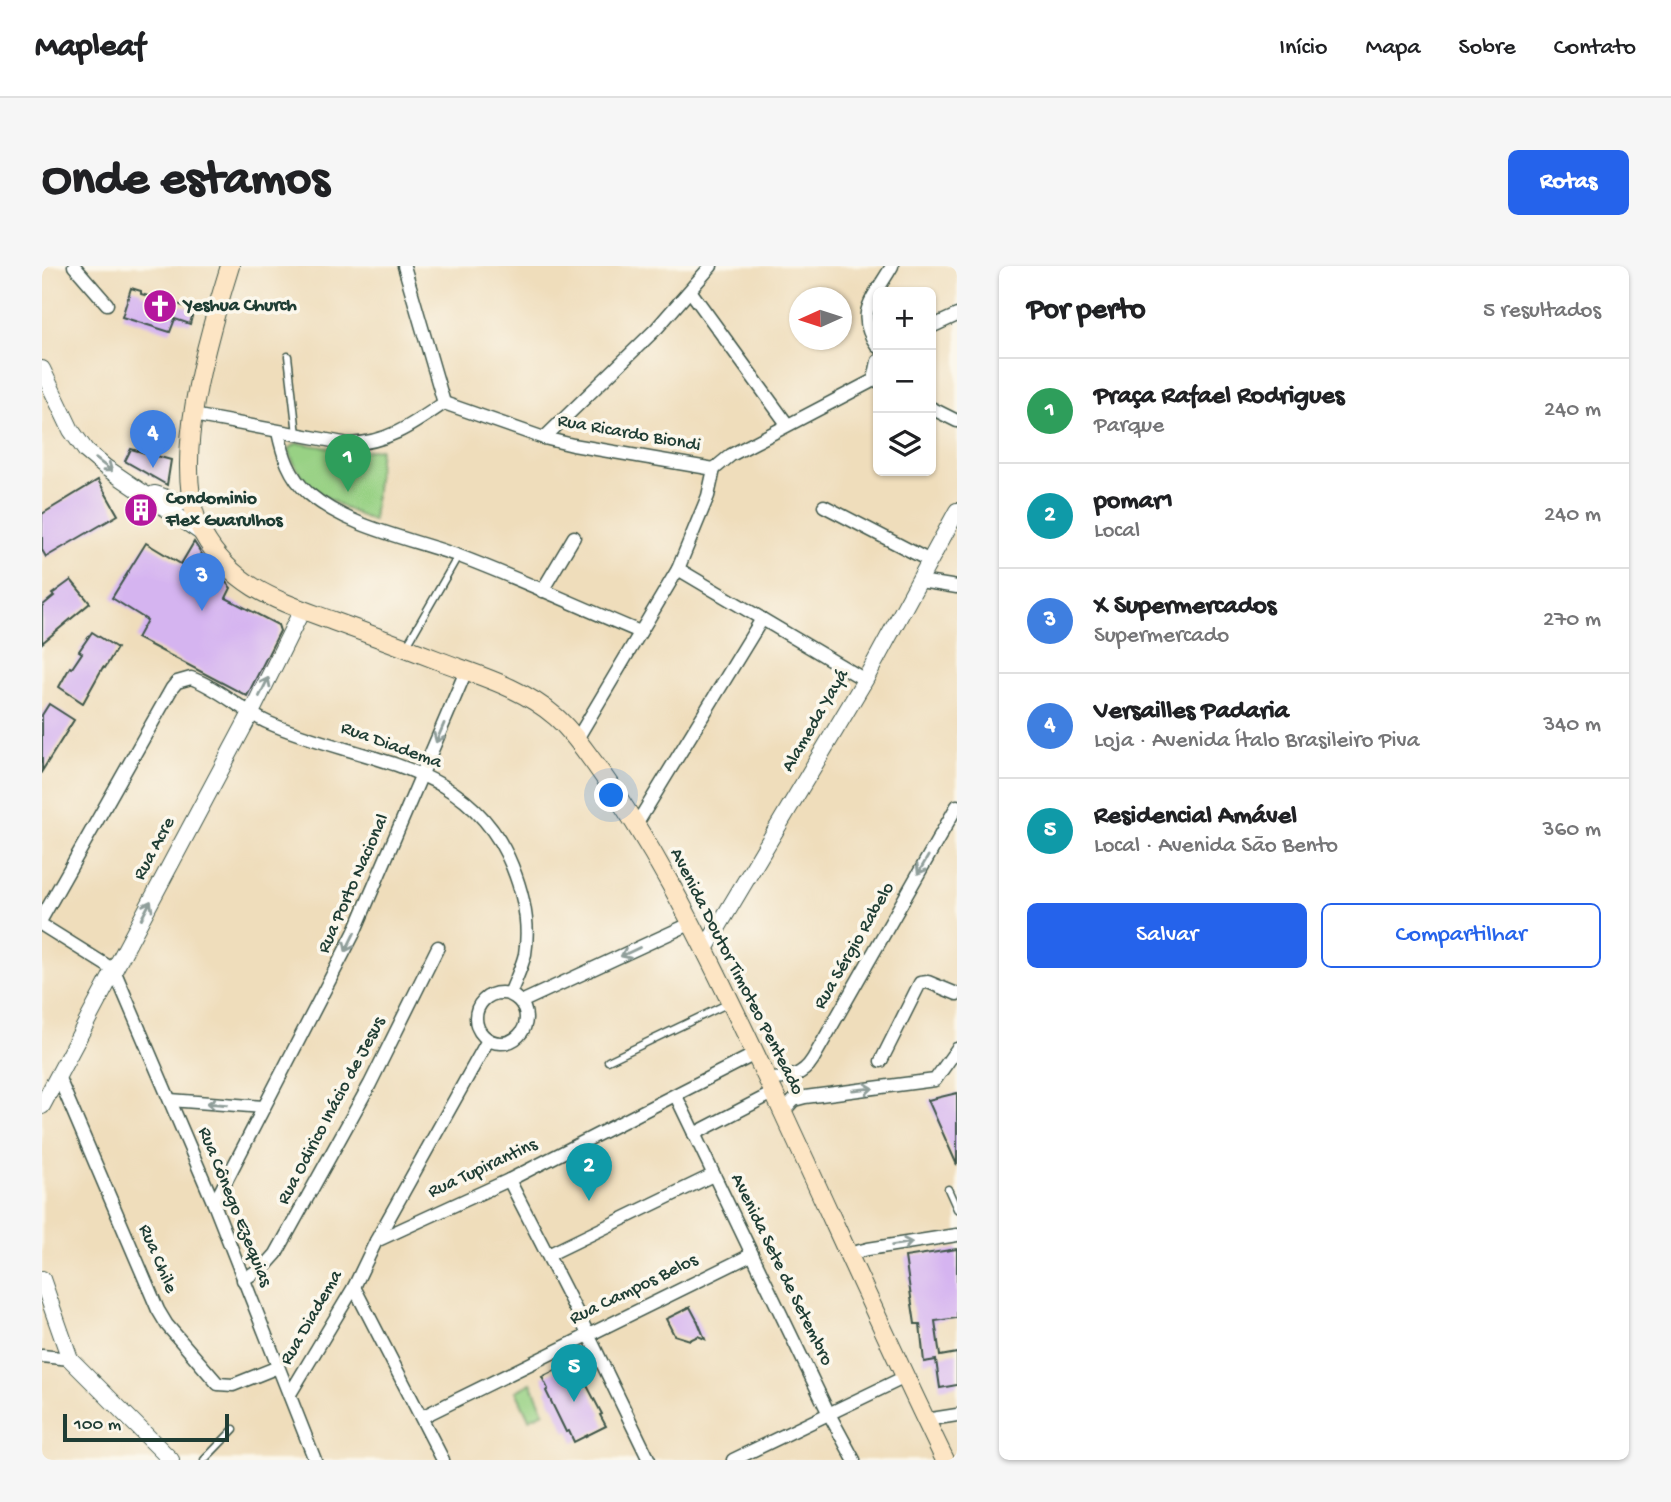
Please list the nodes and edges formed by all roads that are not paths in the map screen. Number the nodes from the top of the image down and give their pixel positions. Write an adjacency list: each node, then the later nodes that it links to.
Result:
1 (74, 266): 9 (street)
2 (230, 266): 18 (main road, Avenida Doutor Timoteo Penteado)
3 (404, 266): 16 (street)
4 (711, 266): 7 (street)
5 (892, 266): 6 (street)
6 (880, 287)
7 (691, 292): 20 (street); 23 (street)
8 (873, 298): 12 (street)
9 (107, 304)
10 (957, 315): 11 (street)
11 (936, 325)
12 (873, 340)
13 (288, 356): 22 (lane)
14 (42, 369): 25 (street, one-way to 25)
15 (873, 382): 20 (street, Rua Ricardo Biondi)
16 (444, 403): 22 (street); 23 (street, Rua Ricardo Biondi)
17 (936, 410): 19 (street)
18 (193, 415): 21 (street); 26 (main road, Avenida Doutor Timoteo Penteado)
19 (957, 421)
20 (787, 424): 24 (street, Rua Ricardo Biondi)
21 (278, 432): 22 (street); 31 (street)
22 (297, 435)
23 (544, 438): 24 (street, Rua Ricardo Biondi)
24 (714, 469): 33 (street)
25 (144, 493): 26 (street); 29 (street)
26 (192, 499): 29 (main road, Avenida Doutor Timoteo Penteado)
27 (824, 506): 32 (street)
28 (957, 511): 32 (street, Alameda Yayá)
29 (202, 533): 37 (main road, Avenida Doutor Timoteo Penteado)
30 (573, 537): 36 (street)
31 (458, 556): 36 (street); 40 (lane)
32 (930, 561): 34 (street, Alameda Yayá)
33 (678, 569): 38 (street); 39 (street)
34 (920, 582): 35 (street); 42 (street, Alameda Yayá)
35 (957, 587)
36 (542, 591): 39 (street)
37 (302, 610): 40 (main road, Avenida Doutor Timoteo Penteado); 43 (street, Rua Acre, one-way to 37)
38 (762, 619): 42 (street); 47 (street)
39 (640, 632): 44 (street)
40 (405, 648): 41 (main road, Avenida Doutor Timoteo Penteado)
41 (467, 670): 44 (main road, Avenida Doutor Timoteo Penteado); 45 (street, Rua Porto Nacional, one-way to 45)
42 (865, 680): 52 (street, Alameda Yayá)
43 (251, 713): 45 (street, Rua Diadema); 48 (street, Rua Diadema); 53 (street, Rua Acre, one-way to 43)
44 (577, 739): 47 (main road, Avenida Doutor Timoteo Penteado)
45 (423, 775): 54 (street, Rua Diadema); 70 (street, Rua Porto Nacional, one-way to 70)
46 (957, 806): 64 (street, Rua Sérgio Rabelo, one-way to 64)
47 (636, 825): 49 (main road, Avenida Doutor Timoteo Penteado)
48 (42, 918)
49 (692, 923): 52 (main road, Avenida Doutor Timoteo Penteado); 56 (street, one-way to 56)
50 (42, 925): 53 (street)
51 (438, 947): 84 (street, Rua Odirico Inácio de Jesus)
52 (705, 949): 57 (main road, Avenida Doutor Timoteo Penteado)
53 (114, 970): 63 (street, Rua Acre); 68 (street, Rua Cônego Ezequias)
54 (510, 994): 56 (street); 58 (street)
55 (957, 994): 62 (street)
56 (522, 1002): 58 (street)
57 (731, 1002): 60 (main road, Avenida Doutor Timoteo Penteado); 61 (lane)
58 (488, 1040): 79 (street, Rua Diadema)
59 (957, 1049): 67 (street, one-way to 59)
60 (755, 1054): 65 (main road, Avenida Doutor Timoteo Penteado); 66 (street, Rua Tupirantins)
61 (608, 1061)
62 (881, 1061)
63 (58, 1076): 69 (street, Rua Acre); 89 (street, Rua Chile)
64 (796, 1076): 65 (street); 67 (street)
65 (770, 1086): 71 (main road, Avenida Doutor Timoteo Penteado); 72 (street)
66 (676, 1096): 72 (street, Avenida Sete de Setembro); 74 (street, Rua Tupirantins)
67 (805, 1097): 71 (street)
68 (170, 1100): 70 (street, one-way to 68); 76 (street, Rua Cônego Ezequias)
69 (42, 1106)
70 (264, 1107): 76 (street, Rua Porto Nacional)
71 (783, 1112): 80 (main road, Avenida Doutor Timoteo Penteado)
72 (694, 1134): 73 (street, Avenida Sete de Setembro)
73 (713, 1175): 81 (street); 82 (street, Avenida Sete de Setembro)
74 (509, 1180): 79 (street, Rua Tupirantins); 81 (street)
75 (948, 1189): 77 (lane)
76 (214, 1204): 84 (street, Rua Cônego Ezequias)
77 (957, 1209)
78 (957, 1236): 80 (street, one-way to 78)
79 (376, 1241): 85 (street, Rua Diadema)
80 (848, 1254): 90 (main road, Avenida Doutor Timoteo Penteado)
81 (548, 1255): 86 (street)
82 (751, 1255): 86 (street, Rua Campos Belos); 92 (street, Avenida Sete de Setembro)
83 (42, 1279): 88 (street)
84 (243, 1280): 89 (street, Rua Cônego Ezequias)
85 (354, 1287): 91 (street, Rua Diadema); 94 (street)
86 (588, 1334): 94 (street, Rua Campos Belos); 101 (street)
87 (42, 1356): 88 (street)
88 (70, 1359): 97 (street)
89 (278, 1367): 91 (street, Rua Cônego Ezequias)
90 (905, 1377): 92 (street); 95 (main road, Avenida Doutor Timoteo Penteado)
91 (290, 1394): 99 (street, Rua Cônego Ezequias)
92 (828, 1412): 102 (street); 103 (street, Avenida Sete de Setembro)
93 (957, 1415): 95 (street)
94 (422, 1416): 100 (street)
95 (925, 1420): 104 (main road, Avenida Doutor Timoteo Penteado)
96 (234, 1429): 98 (lane)
97 (171, 1460)
98 (204, 1460)
99 (315, 1460)
100 (443, 1460)
101 (649, 1460)
102 (733, 1460)
103 (854, 1460)
104 (945, 1460)

